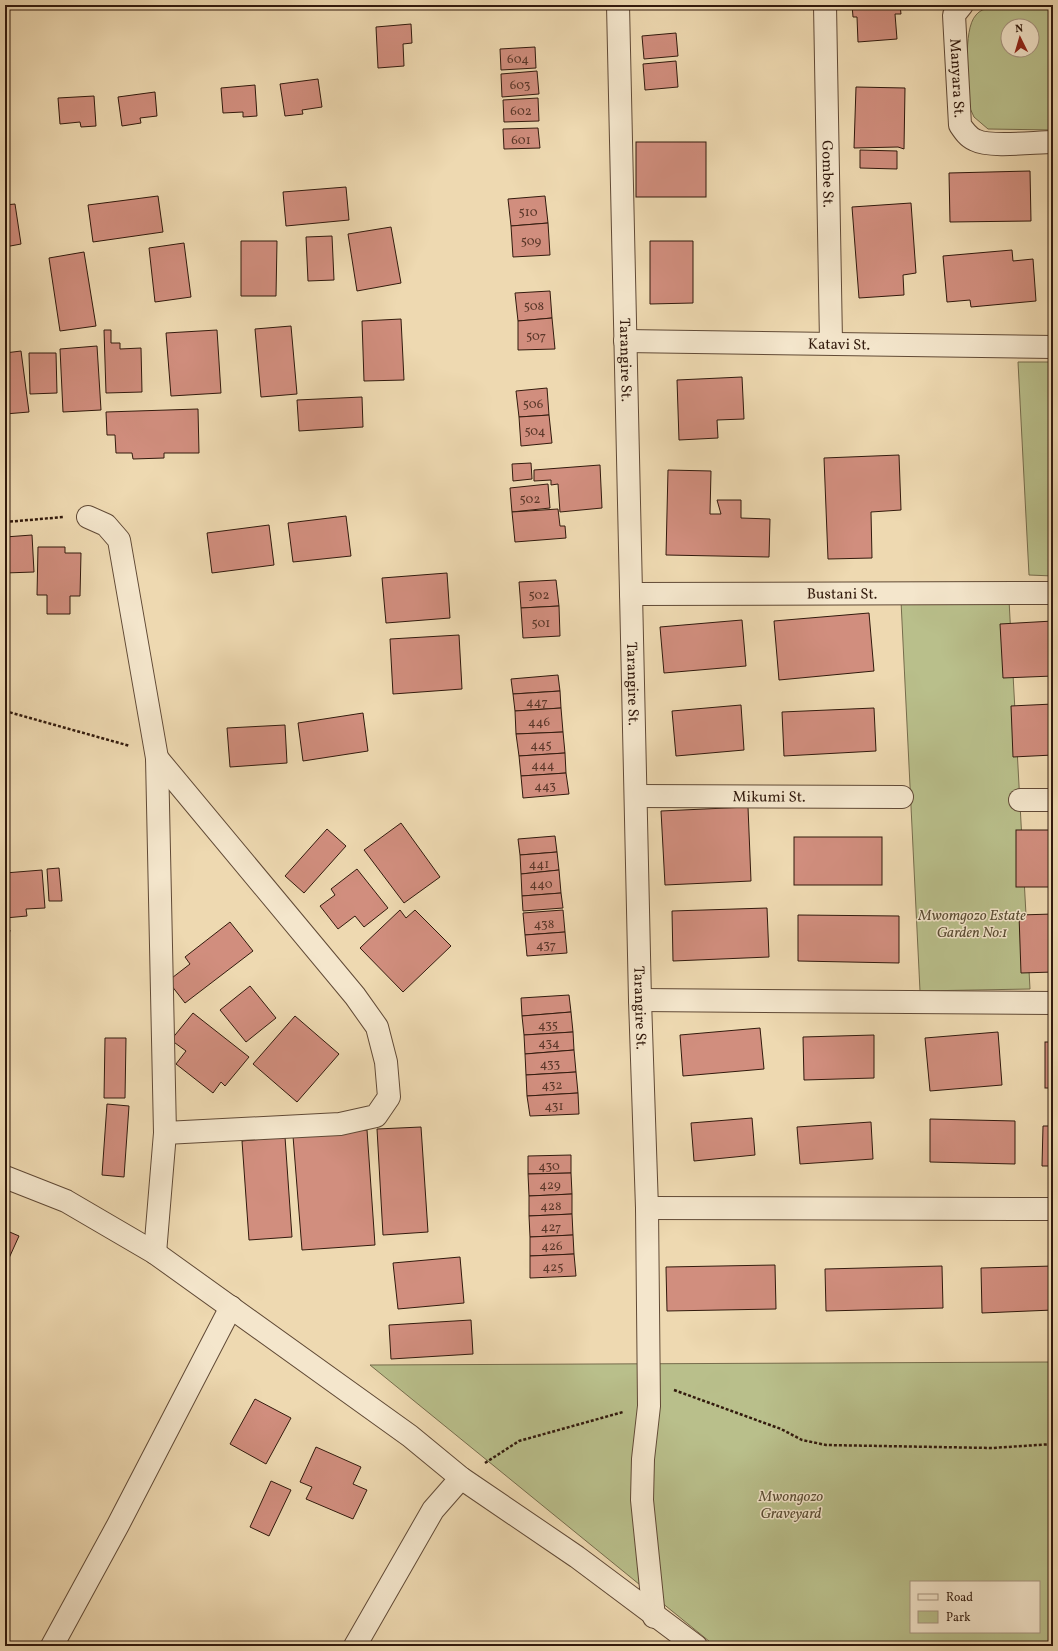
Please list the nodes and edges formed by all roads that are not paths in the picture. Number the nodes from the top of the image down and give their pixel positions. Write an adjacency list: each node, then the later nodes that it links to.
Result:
1 (618, 5): 5 (street, Tarangire St.)
2 (825, 5): 6 (street, Gombe St.)
3 (962, 5): 4 (street, Manyara St.)
4 (1053, 142)
5 (625, 340): 6 (street, Katavi St.); 10 (street, Tarangire St.)
6 (831, 342): 7 (street, Katavi St.)
7 (1053, 347)
8 (88, 517): 11 (street)
9 (1053, 593): 10 (street, Bustani St.)
10 (631, 594): 12 (street, Tarangire St.)
11 (157, 758): 18 (street); 18 (street)
12 (636, 796): 13 (street, Mikumi St.); 16 (street, Tarangire St.)
13 (902, 797)
14 (1020, 800): 15 (street)
15 (1053, 800)
16 (640, 1000): 17 (street); 20 (street, Tarangire St.)
17 (1053, 1003)
18 (165, 1133): 22 (street)
19 (5, 1178): 22 (street)
20 (647, 1208): 21 (street); 25 (street, Tarangire St.)
21 (1053, 1209)
22 (155, 1253): 23 (street)
23 (231, 1307): 24 (street); 26 (street)
24 (461, 1478): 25 (street); 27 (street)
25 (654, 1617): 28 (street)
26 (52, 1646)
27 (355, 1646)
28 (696, 1646)

